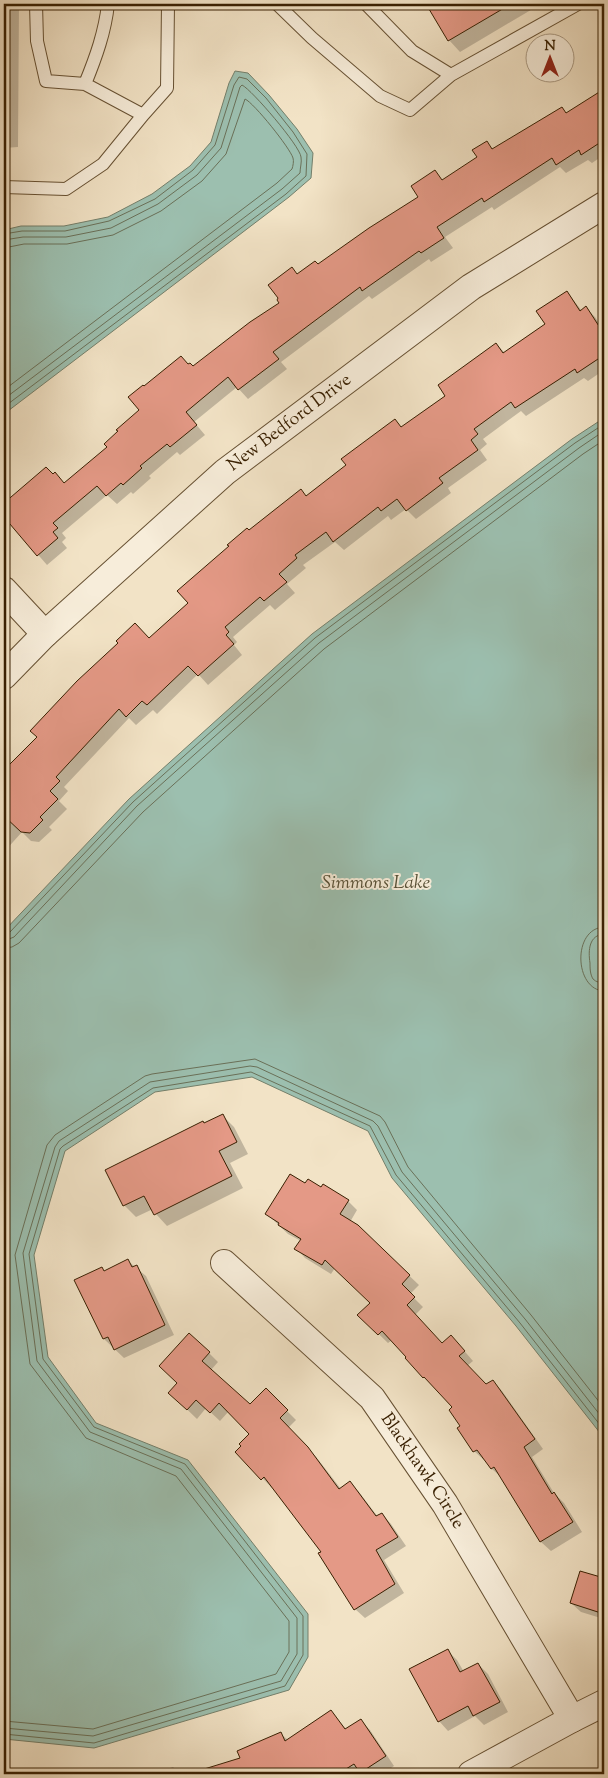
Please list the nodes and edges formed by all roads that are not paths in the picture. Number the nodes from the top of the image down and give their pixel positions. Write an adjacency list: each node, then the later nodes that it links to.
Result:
1 (36, 4): 8 (lane)
2 (108, 4): 8 (lane)
3 (168, 4): 9 (lane)
4 (278, 4): 7 (lane)
5 (366, 4): 7 (lane)
6 (578, 4): 7 (lane)
7 (451, 75)
8 (85, 84): 9 (lane)
9 (143, 115): 10 (lane)
10 (4, 188)
11 (604, 205): 13 (street, New Bedford Drive)
12 (4, 590): 13 (street)
13 (45, 634): 14 (street, New Bedford Drive)
14 (4, 676)
15 (224, 1263): 17 (street, Blackhawk Circle)
16 (604, 1703): 17 (street)
17 (572, 1719): 18 (street)
18 (471, 1774)

